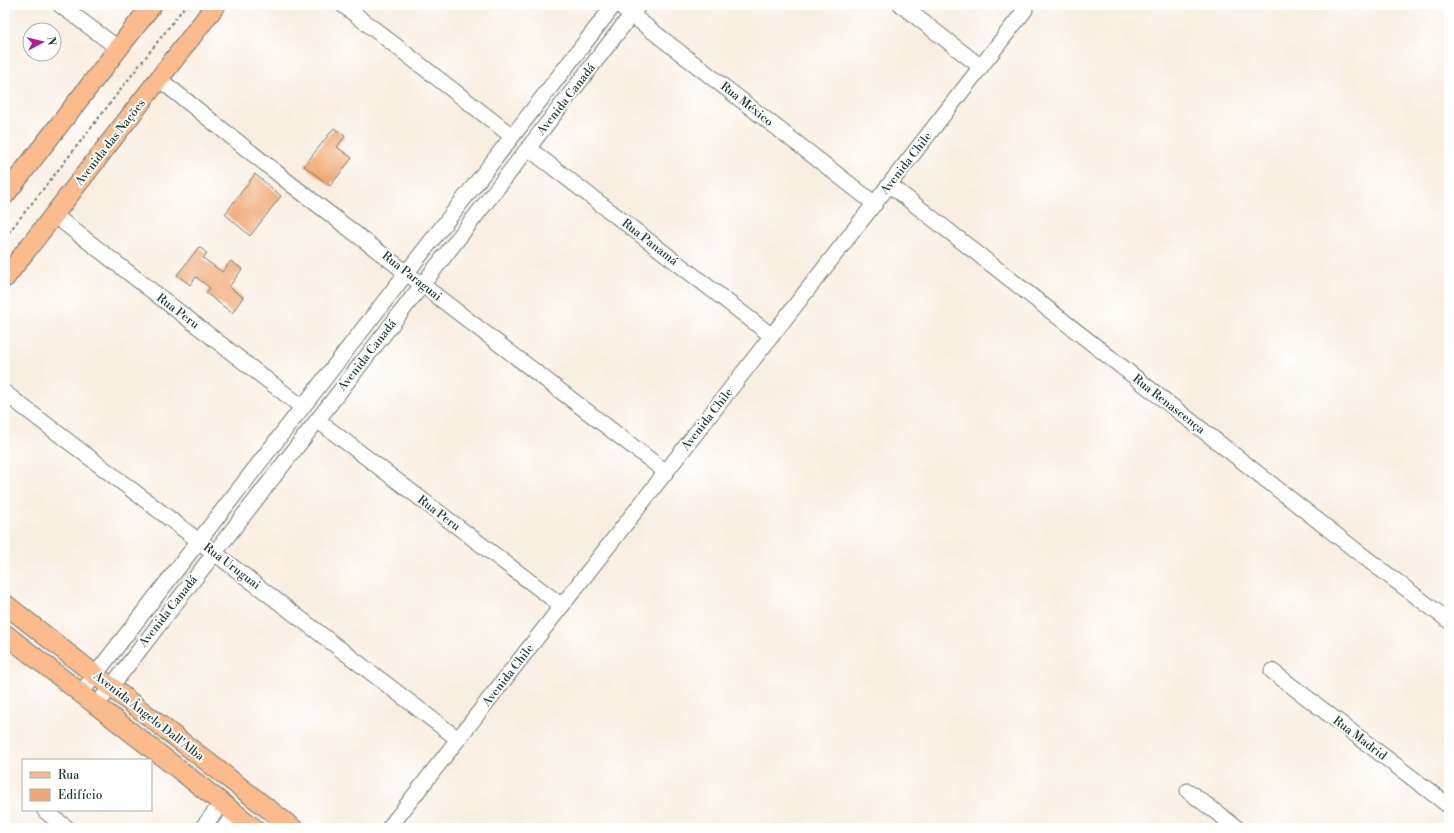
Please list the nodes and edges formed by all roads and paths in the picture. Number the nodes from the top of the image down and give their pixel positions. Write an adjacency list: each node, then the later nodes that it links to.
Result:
1 (60, 5): 11 (street)
2 (152, 5): 11 (main road)
3 (186, 5): 20 (path)
4 (216, 5): 13 (main road, Avenida das Nações)
5 (343, 5): 14 (street)
6 (614, 5): 14 (street, Avenida Canadá)
7 (619, 5): 9 (street, Rua México)
8 (901, 5): 12 (street)
9 (635, 10): 15 (street, Avenida Canadá); 18 (street, Rua México)
10 (1025, 10): 12 (street, Avenida Chile)
11 (118, 48): 17 (main road)
12 (981, 67): 16 (street, Avenida Chile)
13 (159, 79): 19 (main road, Avenida das Nações); 21 (street, Rua Paraguai)
14 (512, 136): 21 (street, Avenida Canadá)
15 (528, 148): 23 (street, Avenida Canadá); 24 (street, Rua Panamá)
16 (890, 184): 18 (street, Avenida Chile); 33 (street, Rua Renascença)
17 (7, 188)
18 (875, 204): 24 (street, Avenida Chile)
19 (54, 215): 22 (main road, Avenida das Nações); 26 (street, Rua Peru)
20 (5, 237)
21 (406, 272): 23 (street, Rua Paraguai); 26 (street, Avenida Canadá)
22 (5, 278)
23 (422, 284): 27 (street, Avenida Canadá); 28 (street, Rua Paraguai)
24 (772, 336): 28 (street, Avenida Chile)
25 (5, 393): 29 (street, Rua Uruguai)
26 (302, 407): 29 (street, Avenida Canadá)
27 (317, 420): 30 (street, Avenida Canadá); 32 (street, Rua Peru)
28 (666, 472): 32 (street, Avenida Chile)
29 (198, 541): 30 (street, Rua Uruguai); 36 (street, Avenida Canadá)
30 (214, 553): 37 (street, Avenida Canadá); 40 (street, Rua Uruguai)
31 (5, 604): 36 (main road, Avenida Ângelo Dall'Alba)
32 (562, 606): 40 (street, Avenida Chile)
33 (1449, 622)
34 (5, 634): 38 (main road, Avenida Ângelo Dall'Alba)
35 (1272, 671): 42 (street, Rua Madrid)
36 (94, 674): 37 (main road, Avenida Ângelo Dall'Alba); 38 (street, Avenida Canadá)
37 (110, 686): 39 (street, Avenida Canadá); 48 (main road, Avenida Ângelo Dall'Alba)
38 (81, 693): 39 (main road, Avenida Ângelo Dall'Alba)
39 (96, 706): 44 (main road, Avenida Ângelo Dall'Alba)
40 (458, 740): 49 (street, Avenida Chile)
41 (1188, 791): 50 (street)
42 (1449, 806)
43 (45, 811): 45 (street)
44 (227, 815): 46 (street); 47 (main road, Avenida Ângelo Dall'Alba)
45 (67, 828)
46 (202, 828)
47 (254, 828)
48 (294, 828)
49 (390, 828)
50 (1237, 828)

